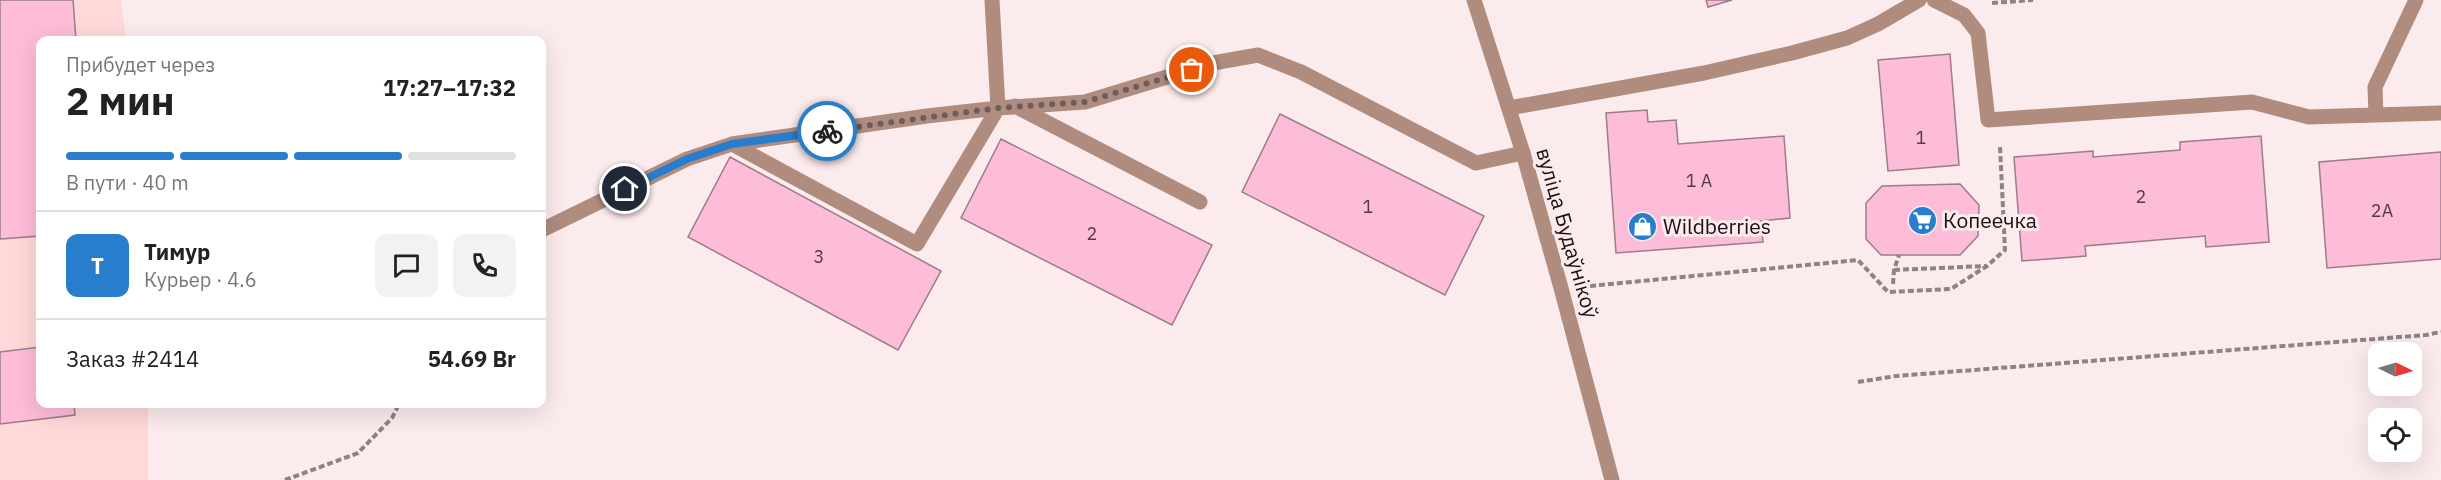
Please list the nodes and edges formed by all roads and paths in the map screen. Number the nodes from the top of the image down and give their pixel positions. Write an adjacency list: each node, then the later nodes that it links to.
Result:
1 (992, 0): 7 (street)
2 (1474, 0): 8 (street, вуліца Будаўнікоў)
3 (1919, 0): 8 (street)
4 (1934, 0): 10 (street)
5 (2416, 0): 10 (street)
6 (1015, 106): 7 (street); 13 (street); 14 (street)
7 (998, 108): 12 (street); 12 (street)
8 (1509, 108): 13 (street, вуліца Будаўнікоў)
9 (2441, 113): 10 (street)
10 (2376, 115)
11 (2000, 140): 17 (path)
12 (732, 144): 15 (street)
13 (1523, 153): 20 (street, вуліца Будаўнікоў)
14 (1200, 202)
15 (546, 228)
16 (1899, 255): 18 (path)
17 (1987, 266): 18 (path); 20 (path)
18 (1894, 270): 19 (path)
19 (1893, 284)
20 (1561, 288): 25 (street, вуліца Будаўнікоў)
21 (2441, 332): 22 (path)
22 (1858, 382)
23 (397, 408): 24 (path)
24 (285, 480)
25 (1612, 480)

